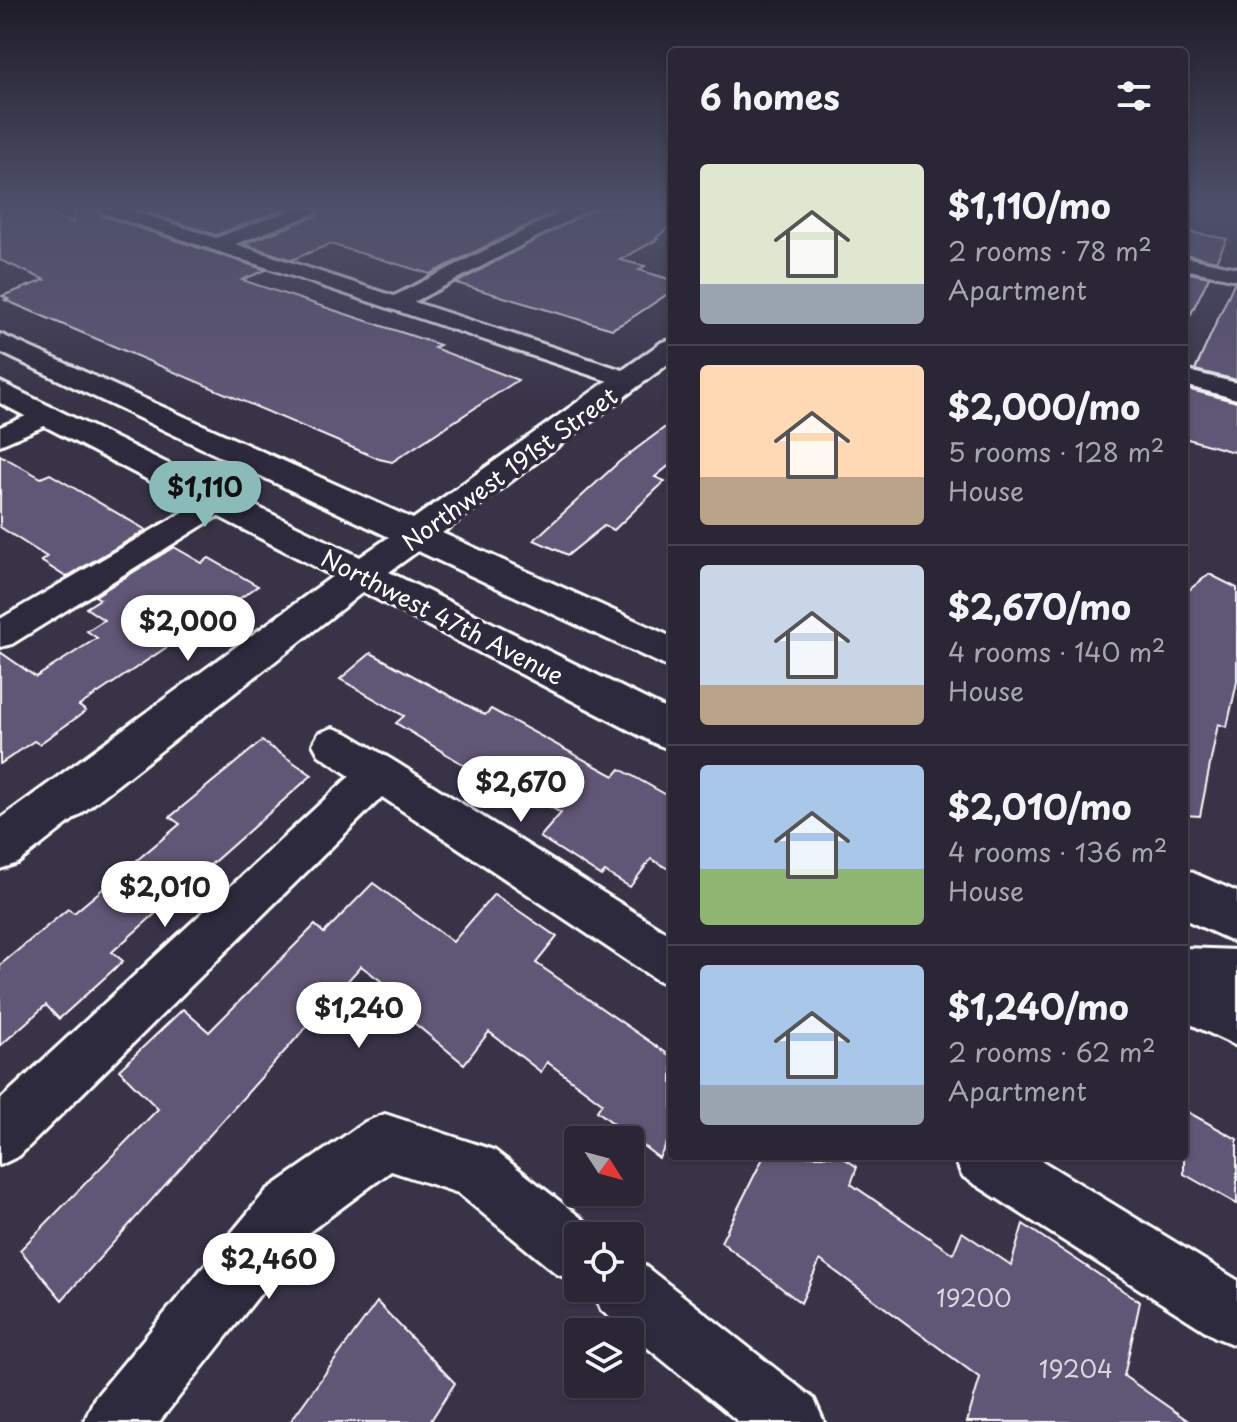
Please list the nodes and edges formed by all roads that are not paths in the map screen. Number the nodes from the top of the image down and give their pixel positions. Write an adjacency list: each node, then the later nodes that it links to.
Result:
1 (315, 275): 3 (street)
2 (450, 275): 3 (street)
3 (398, 302): 7 (street)
4 (0, 342): 13 (main road)
5 (668, 351): 7 (main road, Northwest 191st Street)
6 (1188, 378): 9 (street)
7 (629, 380): 13 (main road, Northwest 191st Street)
8 (0, 391): 10 (main road, Northwest 47th Avenue)
9 (1237, 391)
10 (47, 415): 11 (street); 12 (main road, Northwest 47th Avenue)
11 (0, 437)
12 (219, 503): 14 (main road, Northwest 47th Avenue); 15 (street)
13 (418, 536): 14 (main road, Northwest 191st Street); 16 (main road)
14 (362, 574): 17 (main road, Northwest 47th Avenue); 20 (main road, Northwest 191st Street)
15 (8, 620)
16 (668, 652)
17 (668, 730)
18 (333, 744): 19 (street)
19 (380, 773): 23 (street); 28 (street)
20 (0, 847)
21 (1188, 895): 22 (main road)
22 (1237, 918)
23 (668, 960)
24 (1188, 976): 25 (main road)
25 (1237, 978)
26 (1188, 993): 27 (main road)
27 (1237, 1017)
28 (0, 1137)
29 (988, 1160): 32 (street)
30 (564, 1242): 33 (street)
31 (641, 1302): 34 (street)
32 (1237, 1315)
33 (117, 1422)
34 (791, 1422)

